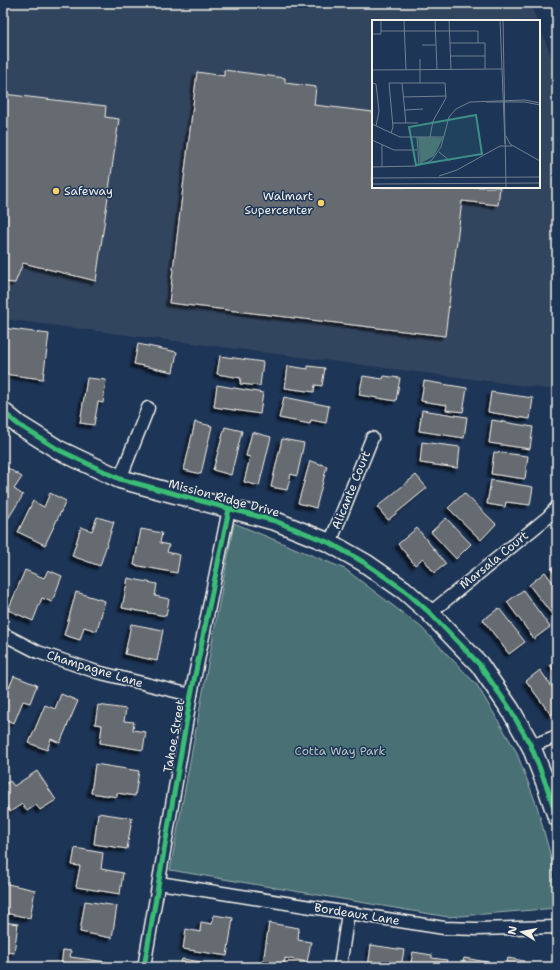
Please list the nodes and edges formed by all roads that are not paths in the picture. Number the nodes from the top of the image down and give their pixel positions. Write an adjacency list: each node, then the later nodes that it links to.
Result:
1 (148, 408): 4 (street)
2 (3, 412): 4 (street, Mission Ridge Drive)
3 (372, 438): 7 (street, Alicante Court)
4 (120, 479): 6 (street, Mission Ridge Drive)
5 (557, 507): 8 (street, Marsala Court)
6 (228, 509): 7 (street, Mission Ridge Drive); 10 (street, Tahoe Street)
7 (330, 543): 8 (street, Mission Ridge Drive)
8 (430, 612): 12 (street, Mission Ridge Drive)
9 (3, 634): 10 (street, Champagne Lane)
10 (191, 695): 14 (street, Tahoe Street)
11 (557, 736): 12 (street)
12 (531, 746): 13 (street, Mission Ridge Drive)
13 (557, 817)
14 (159, 883): 15 (street, Bordeaux Lane); 17 (street, Tahoe Street)
15 (348, 912): 16 (street, Bordeaux Lane); 18 (street)
16 (557, 927)
17 (144, 967)
18 (340, 967)

